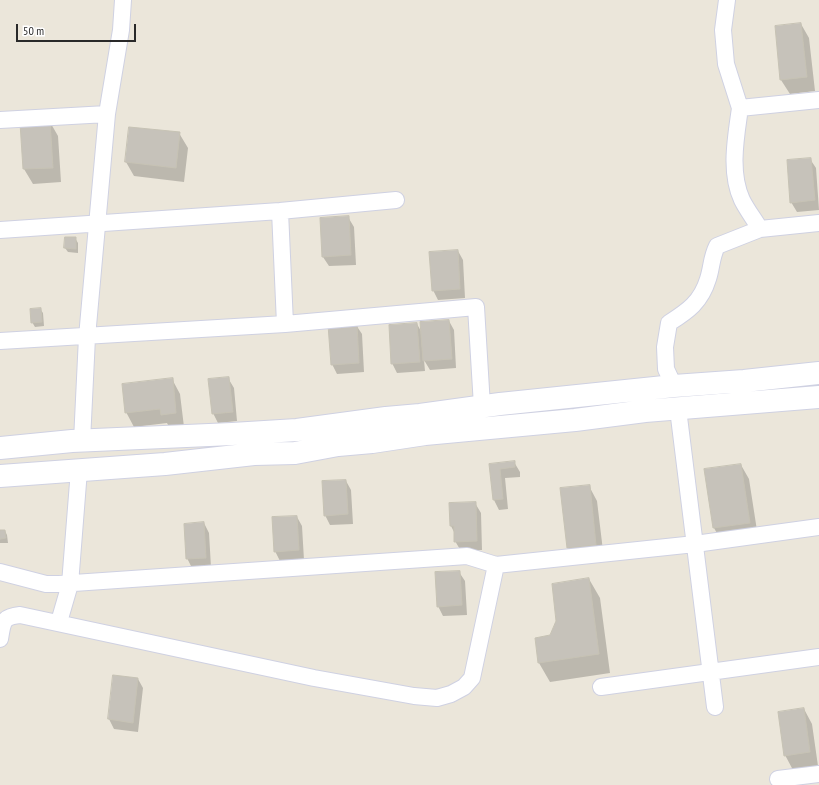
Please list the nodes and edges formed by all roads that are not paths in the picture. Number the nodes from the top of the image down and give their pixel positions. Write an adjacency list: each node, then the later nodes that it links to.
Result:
1 (123, 0): 5 (street)
2 (727, 0): 4 (street)
3 (819, 100): 4 (street)
4 (740, 108): 11 (street)
5 (107, 114): 6 (street); 10 (street)
6 (0, 120)
7 (396, 200): 8 (street)
8 (280, 211): 10 (street); 13 (street)
9 (819, 223): 11 (street)
10 (98, 224): 12 (street); 14 (street)
11 (760, 229): 17 (street)
12 (0, 230)
13 (285, 324): 14 (street); 19 (street)
14 (87, 337): 15 (street); 21 (street)
15 (0, 341)
16 (819, 373): 17 (street)
17 (674, 386): 19 (street)
18 (819, 397): 20 (street)
19 (482, 406): 21 (street)
20 (678, 409): 23 (street); 26 (street)
21 (82, 441): 22 (street); 23 (street)
22 (0, 448)
23 (79, 470): 24 (street); 29 (street)
24 (0, 476)
25 (819, 527): 26 (street)
26 (695, 544): 27 (street); 33 (street)
27 (496, 565): 29 (street); 30 (street)
28 (0, 572): 29 (street)
29 (70, 584): 30 (street)
30 (59, 622): 31 (street)
31 (0, 639)
32 (819, 657): 33 (street)
33 (710, 671): 34 (street); 35 (street)
34 (601, 686)
35 (715, 707)
36 (819, 774): 37 (street)
37 (778, 779)

